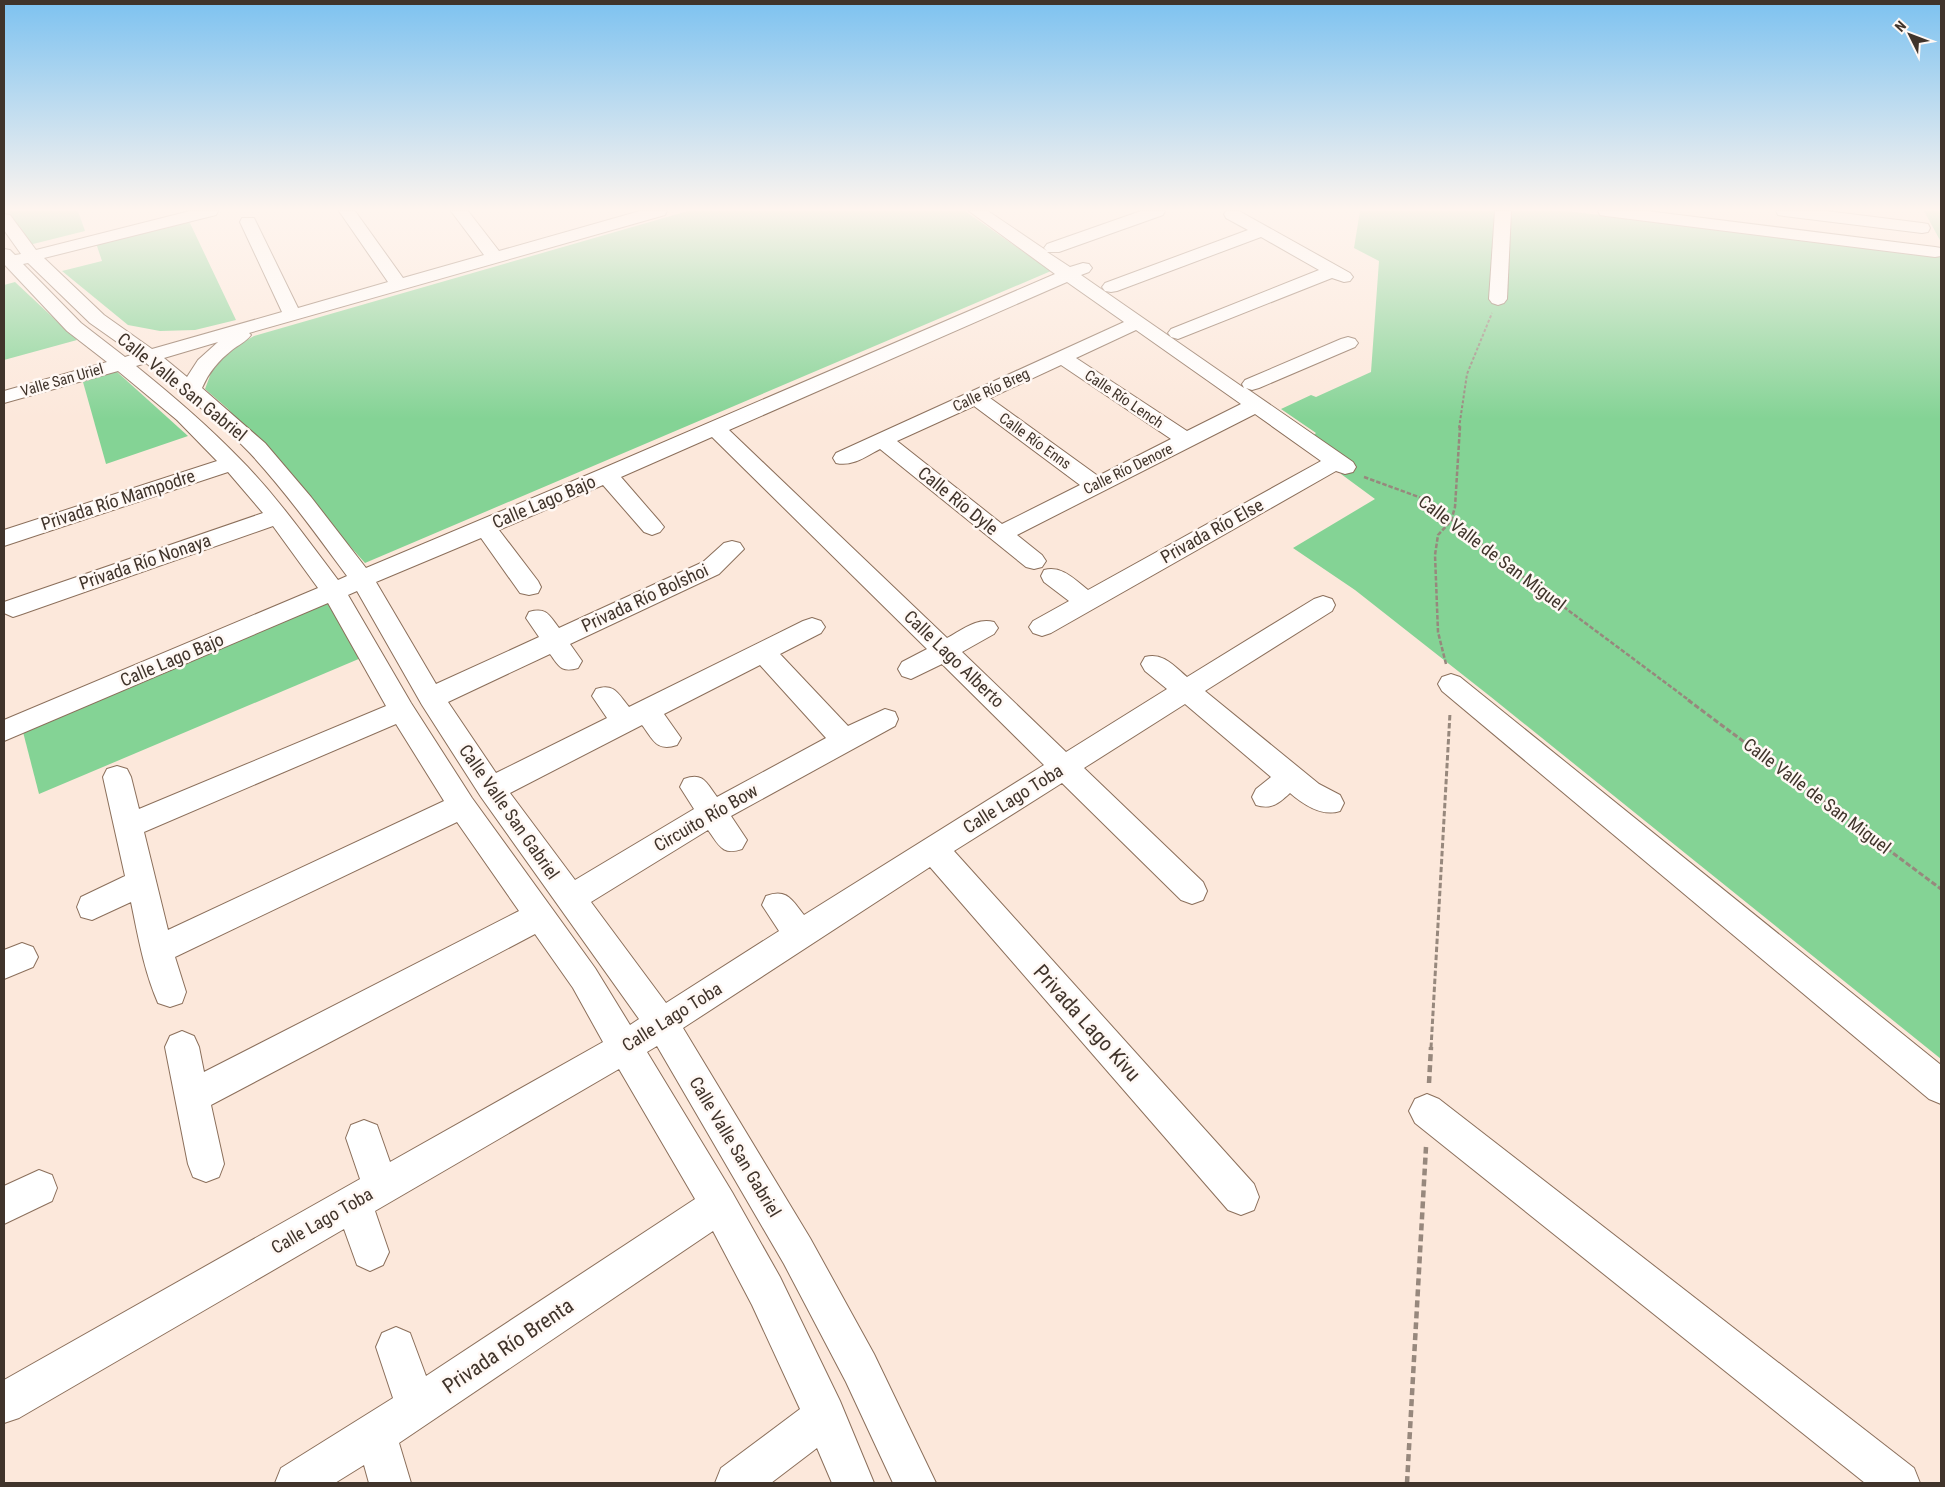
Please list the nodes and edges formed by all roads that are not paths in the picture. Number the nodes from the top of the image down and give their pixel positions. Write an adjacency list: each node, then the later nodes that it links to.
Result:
1 (32, 280): 24 (street, Calle Valle San Gabriel)
2 (43, 280): 18 (street, Calle Valle San Gabriel)
3 (276, 280): 15 (street)
4 (395, 280): 12 (street)
5 (411, 280): 12 (street)
6 (1054, 280): 30 (street, Calle Lago Bajo)
7 (1087, 280): 16 (street)
8 (1097, 280): 13 (street)
9 (1129, 280): 13 (street)
10 (1324, 280): 20 (street)
11 (1499, 280): 14 (street)
12 (398, 284): 15 (street)
13 (1111, 287): 20 (street)
14 (1498, 299)
15 (292, 314): 17 (street)
16 (1138, 322): 23 (street, Calle Río Breg); 26 (street)
17 (257, 324): 19 (street); 25 (street)
18 (112, 330): 19 (street); 22 (street, Calle Valle San Gabriel)
19 (224, 333): 22 (street, Valle San Uriel)
20 (1178, 333): 26 (street)
21 (1348, 343): 26 (street, Calle Río Denore)
22 (148, 355): 24 (street, Valle San Uriel); 25 (street, Calle Valle San Gabriel)
23 (1062, 357): 28 (street, Calle Río Breg); 32 (street, Calle Río Lench)
24 (121, 362): 27 (street, Valle San Uriel); 34 (street, Calle Valle San Gabriel)
25 (191, 390): 45 (street, Calle Valle San Gabriel)
26 (1254, 394): 29 (street); 32 (street, Calle Río Denore); 48 (street, Privada Río Else)
27 (4, 397)
28 (975, 397): 31 (street, Calle Río Breg); 36 (street, Calle Río Enns)
29 (1280, 403)
30 (715, 428): 35 (street, Calle Lago Bajo); 56 (street, Calle Lago Alberto)
31 (882, 440): 33 (street, Calle Río Breg); 40 (street, Calle Río Dyle)
32 (1186, 440): 36 (street, Calle Río Denore)
33 (844, 458)
34 (232, 463): 37 (street, Calle Valle San Gabriel); 41 (street, Privada Río Mampodre)
35 (607, 475): 38 (street, Calle Lago Bajo); 39 (street)
36 (1095, 485): 40 (street, Calle Río Denore)
37 (278, 516): 47 (street, Calle Valle San Gabriel); 50 (street, Privada Río Nonaya)
38 (484, 527): 45 (street, Calle Lago Bajo); 46 (street)
39 (652, 527)
40 (999, 535): 43 (street, Calle Río Dyle)
41 (4, 538)
42 (732, 549): 55 (street, Privada Río Bolshoi)
43 (1034, 561)
44 (1054, 576): 48 (street)
45 (362, 579): 47 (street, Calle Lago Bajo); 64 (street, Calle Valle San Gabriel)
46 (529, 587)
47 (334, 592): 65 (street, Calle Valle San Gabriel); 68 (street, Calle Lago Bajo)
48 (1086, 602): 52 (street, Privada Río Else)
49 (1324, 605): 62 (street, Calle Lago Toba)
50 (13, 608)
51 (538, 618): 55 (street)
52 (1042, 626)
53 (812, 627): 57 (street)
54 (985, 628): 56 (street)
55 (553, 641): 58 (street); 64 (street, Privada Río Bolshoi)
56 (945, 650): 60 (street); 71 (street, Calle Lago Alberto)
57 (762, 652): 66 (street); 70 (street)
58 (569, 660)
59 (1154, 664): 62 (street)
60 (911, 669)
61 (1452, 684): 95 (street)
62 (1187, 691): 71 (street, Calle Lago Toba); 72 (street)
63 (605, 696): 66 (street)
64 (431, 698): 75 (street, Calle Valle San Gabriel)
65 (402, 710): 78 (street, Calle Valle San Gabriel); 80 (street)
66 (636, 717): 69 (street); 75 (street)
67 (885, 719): 70 (street, Circuito Río Bow)
68 (4, 731)
69 (667, 738)
70 (845, 741): 79 (street, Circuito Río Bow)
71 (1066, 766): 82 (street, Calle Lago Toba); 84 (street, Calle Lago Alberto)
72 (1291, 776): 76 (street); 77 (street)
73 (117, 777): 80 (street)
74 (694, 787): 79 (street)
75 (491, 789): 85 (street, Calle Valle San Gabriel)
76 (1266, 797)
77 (1330, 803)
78 (462, 806): 88 (street, Calle Valle San Gabriel); 90 (street)
79 (714, 812): 81 (street); 85 (street, Circuito Río Bow)
80 (129, 826): 83 (street)
81 (732, 840)
82 (933, 850): 89 (street, Calle Lago Toba); 102 (street, Privada Lago Kivu)
83 (142, 882): 87 (street); 90 (street)
84 (1192, 890)
85 (570, 899): 92 (street, Calle Valle San Gabriel)
86 (777, 905): 89 (street)
87 (92, 906)
88 (541, 915): 94 (street, Calle Valle San Gabriel); 96 (street)
89 (800, 935): 92 (street, Calle Lago Toba)
90 (157, 950): 91 (street)
91 (170, 992)
92 (662, 1024): 94 (street, Calle Lago Toba); 115 (street, Calle Valle San Gabriel)
93 (182, 1047): 96 (street)
94 (624, 1048): 101 (street, Calle Lago Toba); 103 (street, Calle Valle San Gabriel)
95 (1941, 1087)
96 (192, 1097): 99 (street)
97 (1428, 1111): 116 (street)
98 (364, 1138): 101 (street)
99 (206, 1164)
100 (39, 1188): 104 (street)
101 (368, 1195): 105 (street); 107 (street, Calle Lago Toba)
102 (1241, 1197)
103 (719, 1205): 108 (street, Privada Río Brenta); 109 (street, Calle Valle San Gabriel)
104 (4, 1206)
105 (370, 1252)
106 (396, 1347): 108 (street)
107 (4, 1403)
108 (417, 1407): 110 (street, Privada Río Brenta)
109 (825, 1416): 113 (street); 114 (street, Calle Valle San Gabriel)
110 (376, 1434): 111 (street, Privada Río Brenta); 112 (street)
111 (296, 1483)
112 (390, 1483)
113 (736, 1483)
114 (853, 1483)
115 (915, 1483)
116 (1899, 1483)

